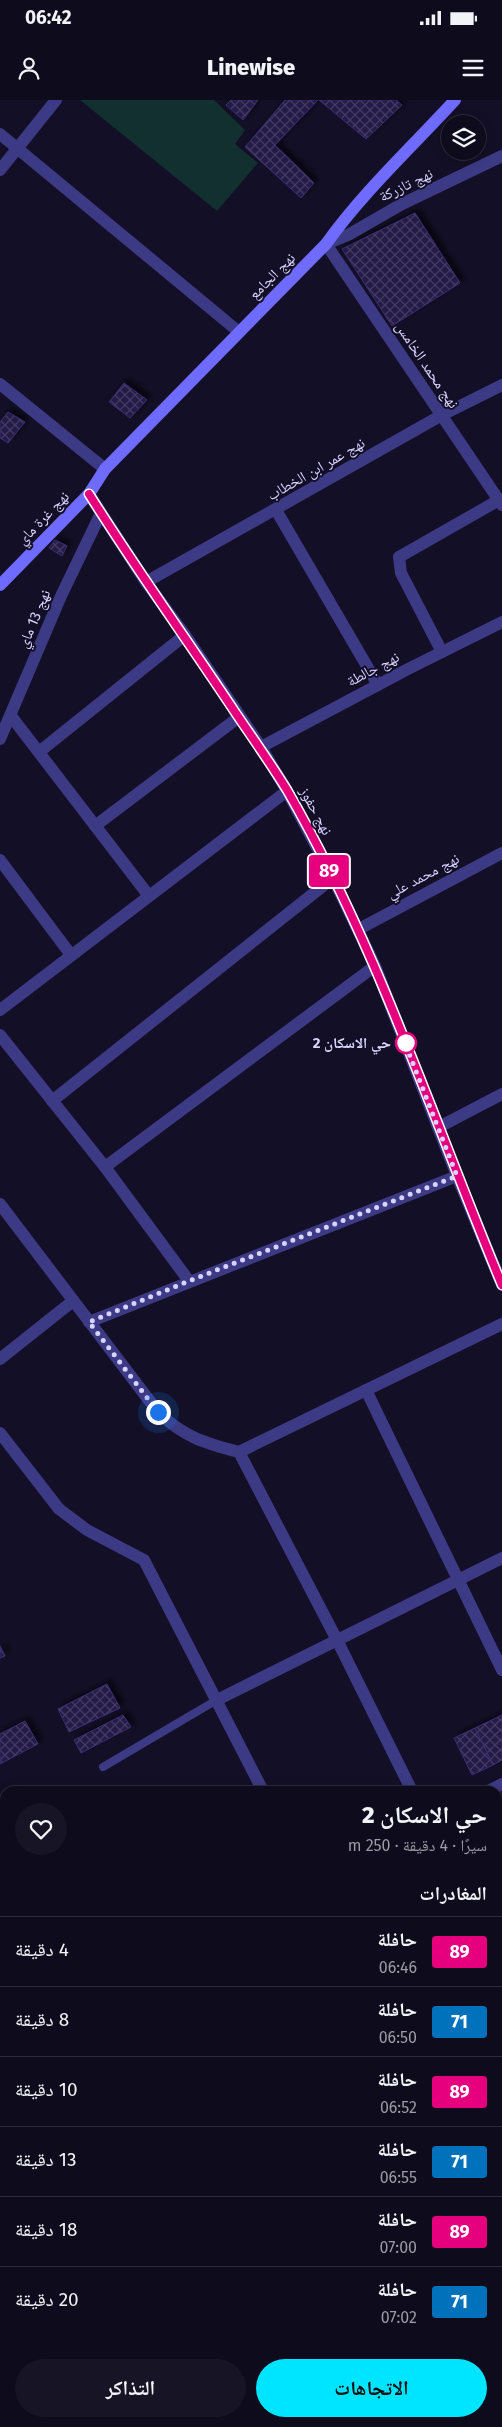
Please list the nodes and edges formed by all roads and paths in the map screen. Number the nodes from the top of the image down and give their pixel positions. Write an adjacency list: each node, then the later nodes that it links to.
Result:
1 (56, 100): 4 (street)
2 (455, 100): 7 (street, نهج الجامع)
3 (0, 134): 4 (street)
4 (18, 147): 6 (street); 8 (street)
5 (502, 156): 7 (street, نهج تازركة)
6 (0, 170)
7 (326, 244): 8 (street, نهج الجامع); 11 (street, نهج محمد الخامس)
8 (239, 332): 12 (street, نهج الجامع)
9 (0, 384): 12 (street)
10 (502, 385): 11 (street, نهج عمر ابن الخطاب)
11 (442, 415): 14 (street, نهج محمد الخامس); 15 (street, نهج عمر ابن الخطاب)
12 (105, 469): 13 (street, نهج غرة ماي)
13 (89, 494): 16 (street, نهج حفوز); 18 (street, نهج غرة ماي)
14 (500, 502): 21 (street)
15 (276, 510): 17 (street, نهج عمر ابن الخطاب); 22 (street)
16 (101, 512): 17 (street, نهج حفوز); 23 (street, نهج 13 ماي)
17 (146, 582): 20 (street, نهج حفوز)
18 (0, 586)
19 (502, 622): 21 (street, نهج جالطة)
20 (185, 635): 24 (street, نهج حفوز); 27 (street)
21 (442, 652): 22 (street, نهج جالطة)
22 (378, 684): 26 (street, نهج جالطة)
23 (11, 716): 25 (street, نهج 13 ماي); 27 (street)
24 (239, 717): 26 (street, نهج حفوز); 29 (street)
25 (0, 739)
26 (261, 747): 28 (street, نهج حفوز)
27 (39, 752): 29 (street)
28 (288, 791): 32 (street, نهج حفوز); 33 (street)
29 (95, 826): 33 (street)
30 (502, 853): 34 (street, نهج محمد علي)
31 (0, 860): 35 (street)
32 (333, 878): 34 (street, نهج حفوز); 40 (street)
33 (149, 896): 35 (street)
34 (359, 929): 36 (street, نهج حفوز)
35 (71, 954): 37 (street)
36 (375, 966): 41 (street, نهج حفوز); 42 (street)
37 (0, 1010)
38 (0, 1034): 40 (street)
39 (502, 1094): 41 (street)
40 (52, 1101): 42 (street)
41 (439, 1127): 43 (street, نهج حفوز)
42 (105, 1167): 45 (street)
43 (457, 1176): 45 (street); 46 (street, نهج حفوز)
44 (0, 1204): 47 (street)
45 (189, 1281): 48 (street)
46 (502, 1285)
47 (73, 1301): 48 (street); 50 (street)
48 (89, 1322): 53 (street)
49 (502, 1324): 51 (street)
50 (0, 1359)
51 (366, 1390): 53 (street); 55 (street)
52 (0, 1433): 58 (street)
53 (239, 1452): 56 (street)
54 (502, 1558): 55 (street)
55 (459, 1580): 56 (street); 57 (street)
56 (337, 1640): 58 (street); 61 (street)
57 (502, 1670)
58 (215, 1701): 59 (lane); 60 (street)
59 (102, 1767)
60 (260, 1786)
61 (410, 1786)

